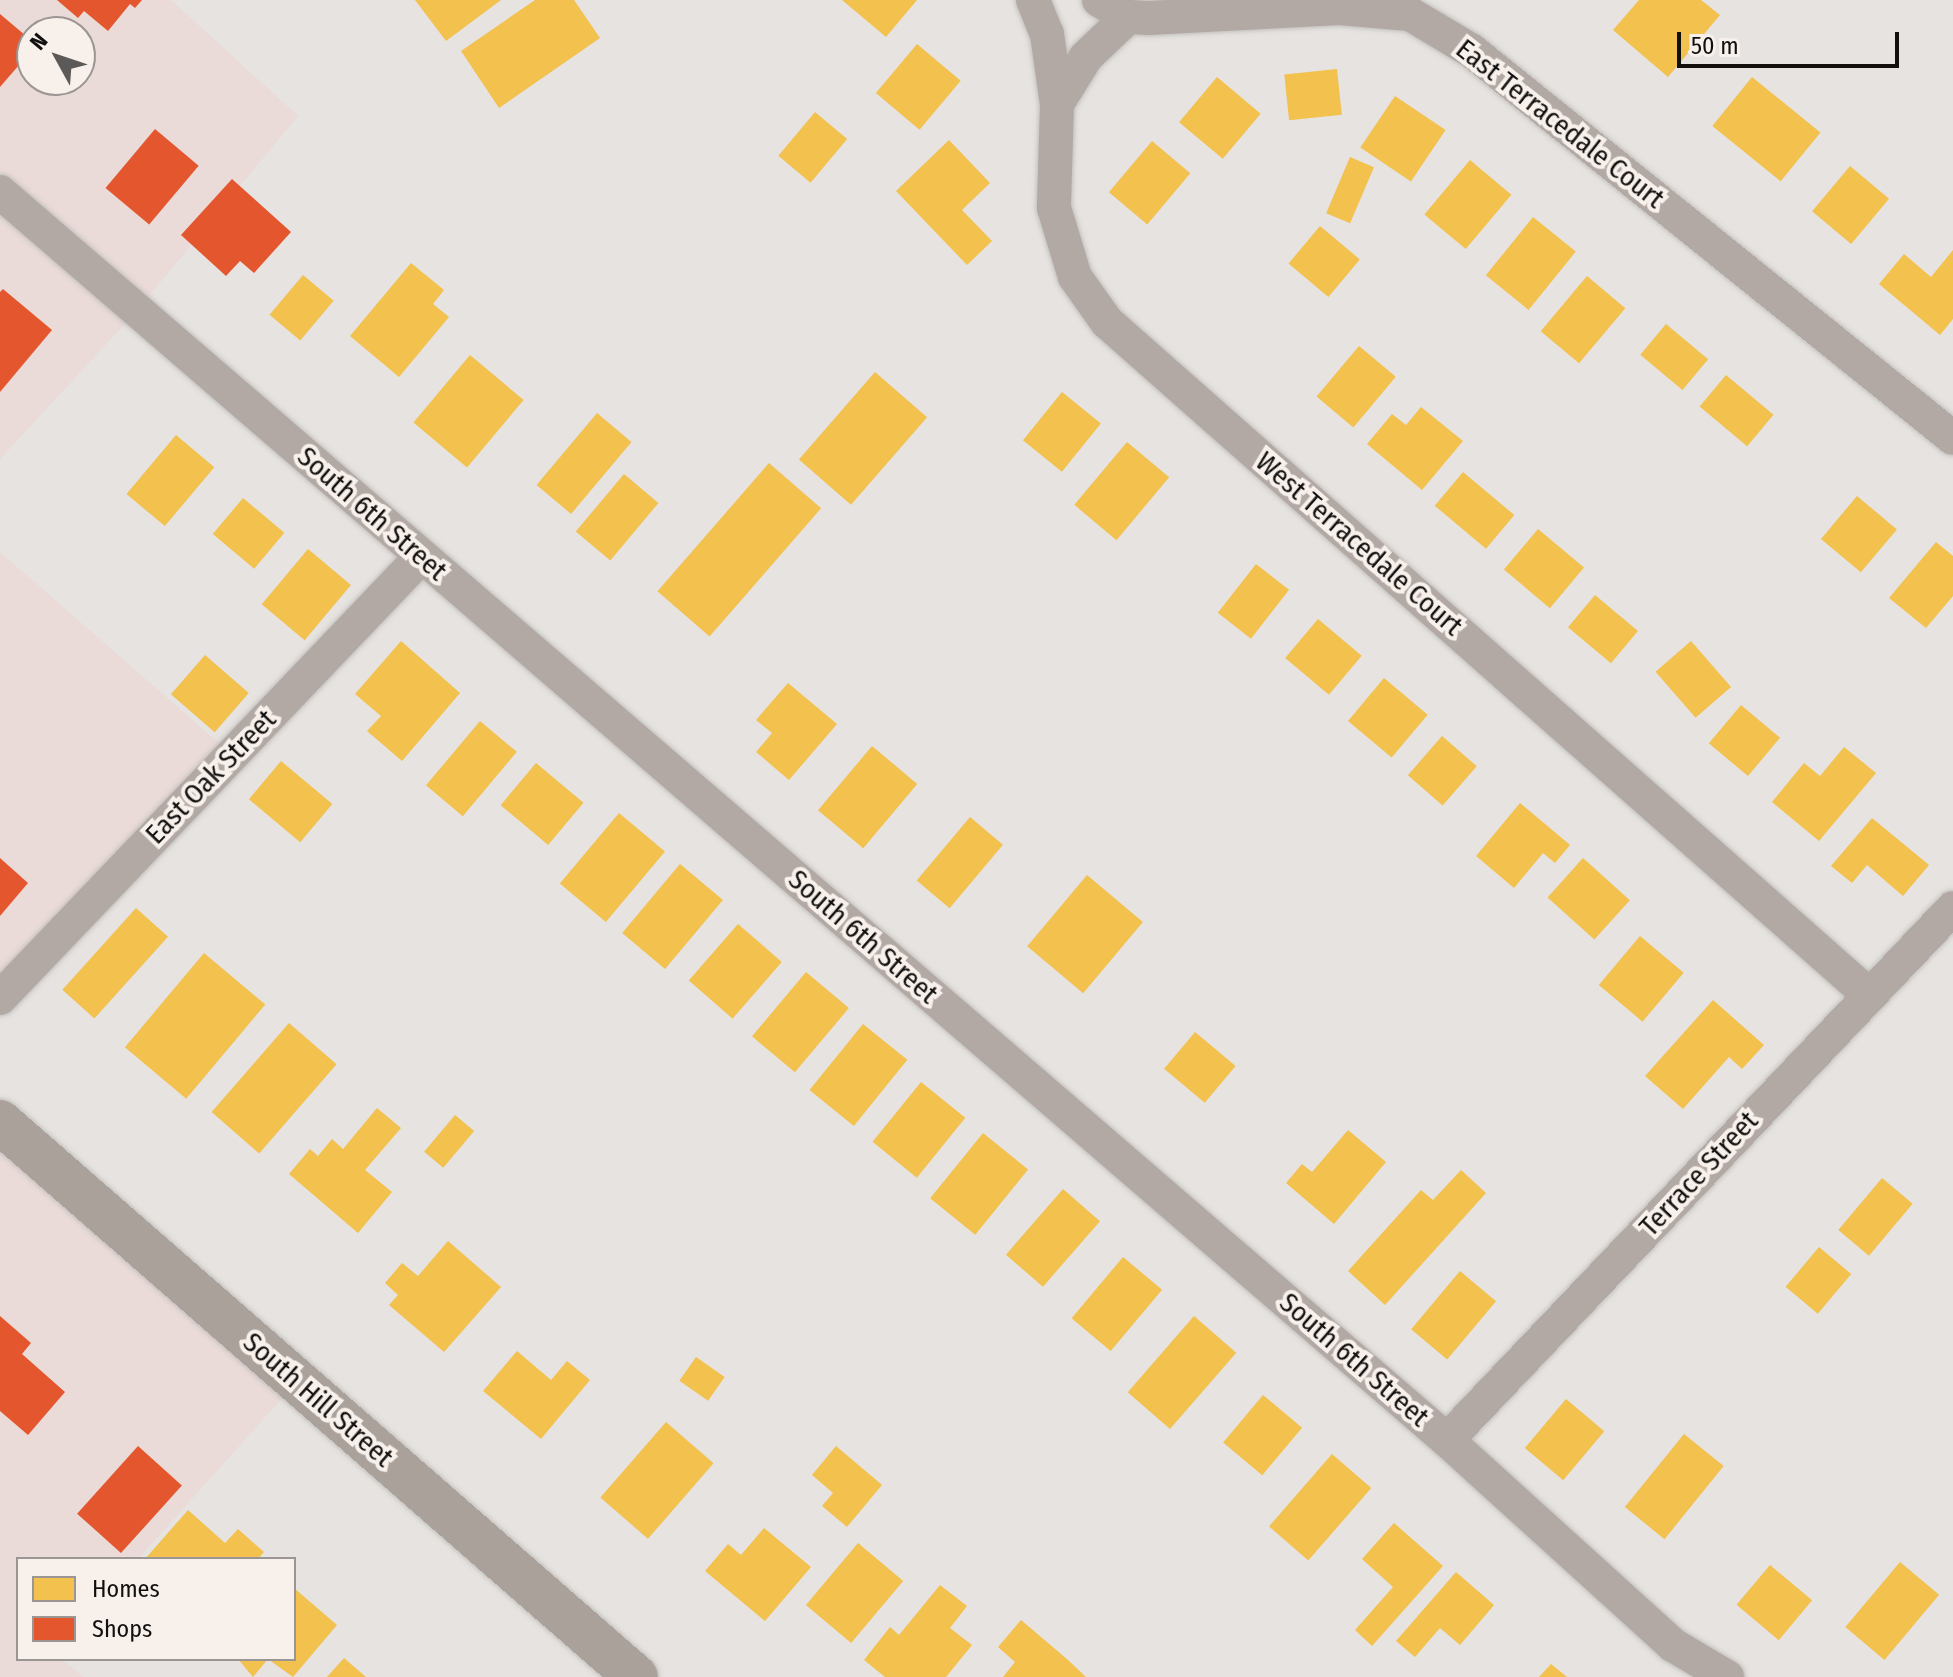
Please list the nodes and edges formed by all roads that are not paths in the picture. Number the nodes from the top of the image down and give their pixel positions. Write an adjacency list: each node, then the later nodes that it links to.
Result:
1 (1033, 0): 4 (street, West Terracedale Court)
2 (1099, 0): 3 (street)
3 (1128, 17): 4 (street); 6 (street, East Terracedale Court)
4 (1057, 104): 9 (street, West Terracedale Court)
5 (0, 192): 7 (street, South 6th Street)
6 (1953, 438)
7 (421, 557): 10 (street, East Oak Street); 12 (street, South 6th Street)
8 (1953, 908): 9 (street, Terrace Street)
9 (1869, 995): 12 (street, Terrace Street)
10 (0, 998)
11 (0, 1122): 14 (main road, South Hill Street)
12 (1447, 1440): 13 (street, South 6th Street)
13 (1730, 1675)
14 (636, 1677)

